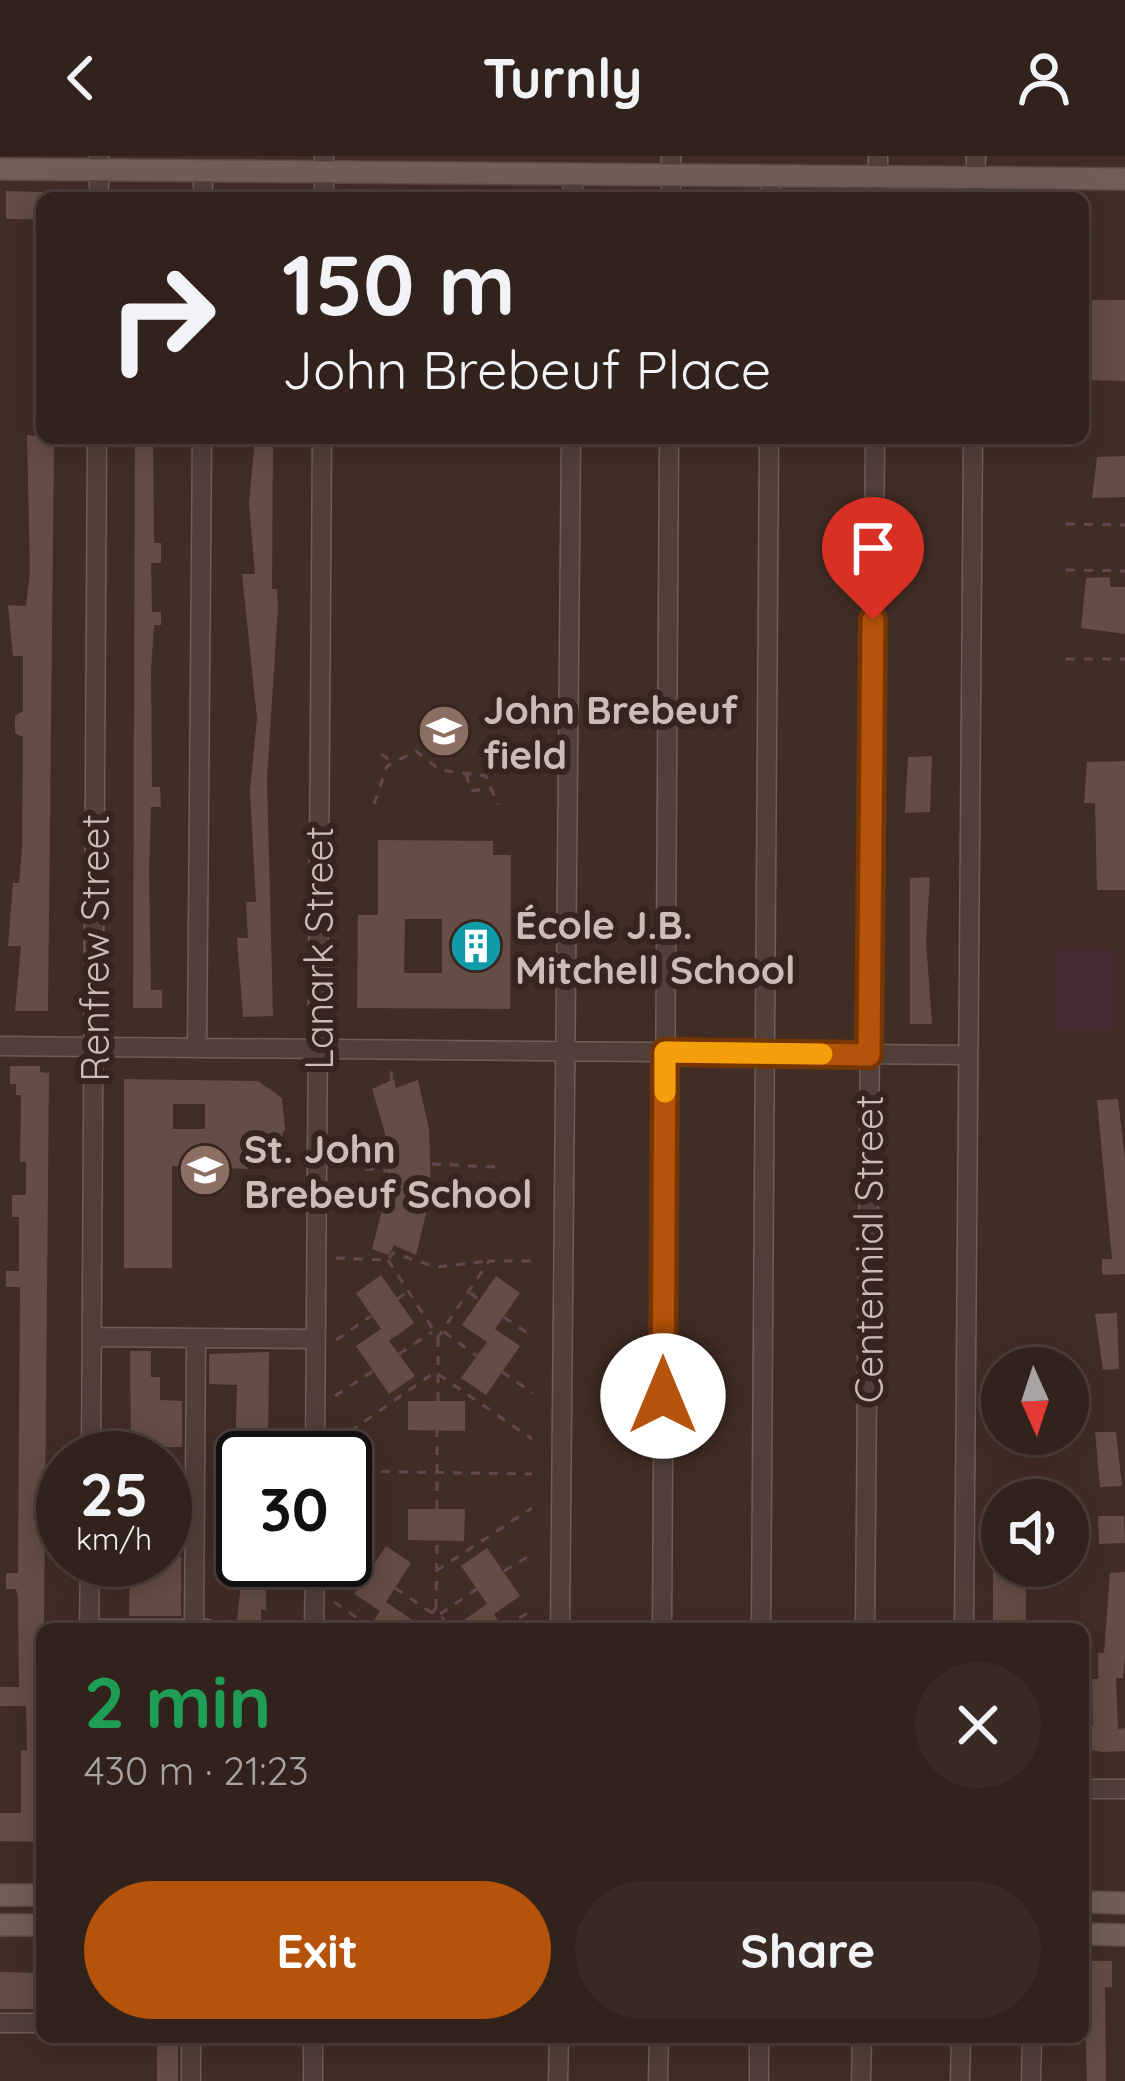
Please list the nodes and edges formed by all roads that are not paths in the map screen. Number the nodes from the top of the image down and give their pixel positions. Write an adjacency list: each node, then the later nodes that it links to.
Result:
1 (99, 163): 3 (main road); 4 (main road)
2 (324, 164): 4 (main road); 5 (main road)
3 (0, 170)
4 (203, 170): 11 (street)
5 (573, 174): 6 (main road); 12 (street)
6 (671, 177): 10 (main road)
7 (878, 177): 8 (main road); 10 (main road)
8 (976, 177): 9 (main road)
9 (1125, 179)
10 (771, 187)
11 (203, 192)
12 (573, 192)
13 (97, 444): 22 (street, Renfrew Street)
14 (202, 444): 23 (street)
15 (322, 444): 24 (street, Lanark Street)
16 (571, 444): 25 (street)
17 (669, 444): 26 (street)
18 (769, 444): 27 (street)
19 (875, 444): 28 (street, Centennial Street)
20 (974, 444): 29 (street)
21 (0, 1046): 22 (street)
22 (93, 1047): 23 (street); 30 (street, Renfrew Street)
23 (197, 1048): 24 (street)
24 (318, 1048): 25 (street); 32 (street, Lanark Street)
25 (566, 1051): 26 (street); 40 (street)
26 (665, 1052): 27 (street); 41 (street)
27 (764, 1053): 28 (street); 42 (street)
28 (869, 1055): 29 (street); 43 (street, Centennial Street)
29 (968, 1055): 44 (street)
30 (92, 1337): 31 (street); 33 (street, Renfrew Street)
31 (196, 1338): 32 (street); 38 (street)
32 (326, 1339): 34 (street, Lanark Street)
33 (91, 1431)
34 (317, 1431)
35 (90, 1587): 37 (street)
36 (315, 1587): 39 (street)
37 (89, 1623)
38 (194, 1623)
39 (314, 1623)
40 (560, 1623)
41 (662, 1623)
42 (761, 1623)
43 (865, 1623)
44 (964, 1623)
45 (1089, 1789): 46 (street)
46 (1125, 1789)
47 (0, 1895): 48 (main road)
48 (36, 1895)
49 (1089, 1902): 50 (main road)
50 (1125, 1903)
51 (0, 1925): 52 (main road)
52 (36, 1925)
53 (1089, 1934): 54 (main road)
54 (1125, 1935)
55 (0, 2024): 56 (street)
56 (36, 2024)
57 (191, 2043): 65 (street)
58 (313, 2043): 66 (street)
59 (559, 2043): 67 (street)
60 (659, 2043): 68 (street)
61 (759, 2043): 69 (street)
62 (862, 2043): 70 (street)
63 (961, 2043): 71 (street)
64 (1032, 2043): 72 (street)
65 (191, 2081)
66 (313, 2081)
67 (559, 2081)
68 (658, 2081)
69 (759, 2081)
70 (861, 2081)
71 (960, 2081)
72 (1031, 2081)

